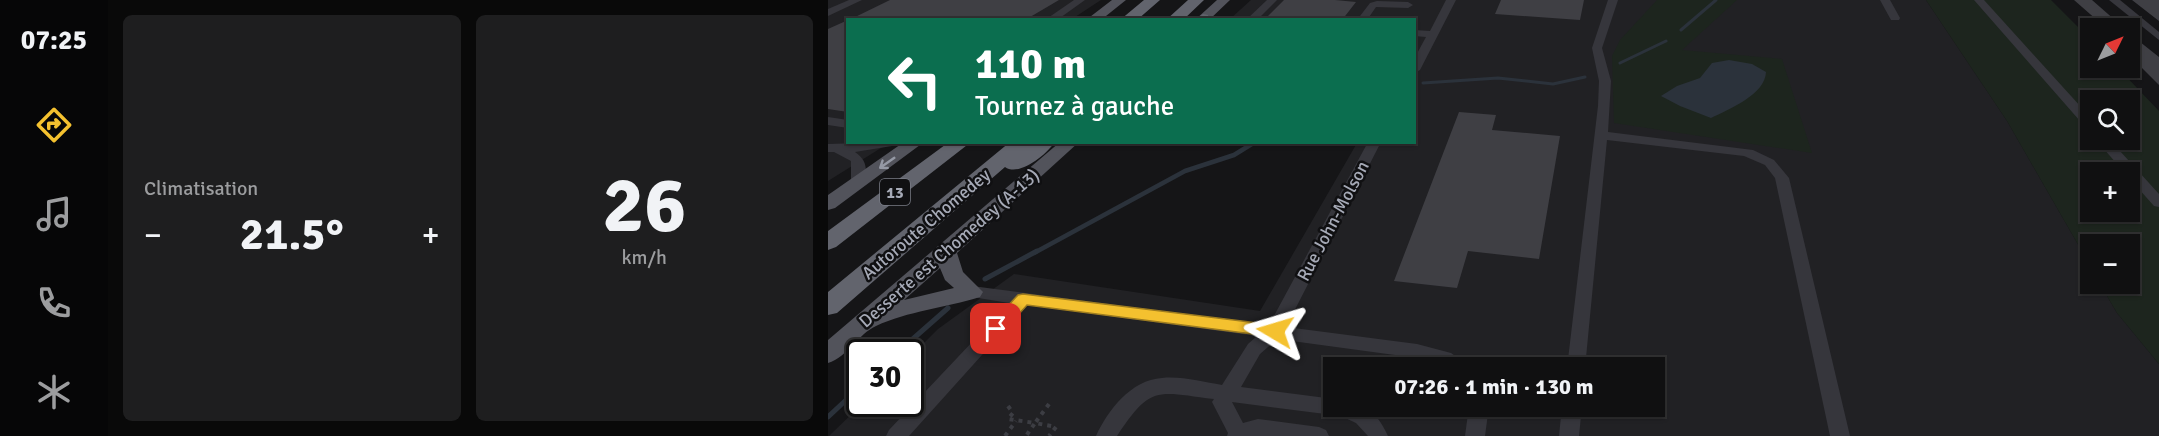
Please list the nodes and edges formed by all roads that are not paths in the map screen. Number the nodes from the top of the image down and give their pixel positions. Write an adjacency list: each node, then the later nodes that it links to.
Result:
1 (857, 0): 14 (street)
2 (1080, 0): 15 (street)
3 (1120, 0): 16 (main road)
4 (1153, 0): 17 (highway)
5 (1197, 0): 18 (highway)
6 (1224, 0): 19 (main road)
7 (1272, 0): 20 (street)
8 (1451, 0): 25 (street)
9 (1613, 0): 31 (street)
10 (1885, 0): 23 (street)
11 (1979, 0): 28 (street)
12 (2114, 0): 26 (street)
13 (1410, 2): 21 (street); 22 (street)
14 (828, 13)
15 (1053, 18)
16 (1095, 18)
17 (1130, 18)
18 (1175, 18)
19 (1203, 18)
20 (1253, 18)
21 (1363, 18)
22 (1399, 18)
23 (1895, 18)
24 (1416, 33): 25 (street)
25 (1433, 34): 27 (street)
26 (2159, 37)
27 (1416, 66)
28 (2080, 114)
29 (828, 121): 30 (street)
30 (846, 124)
31 (1601, 135): 56 (street); 67 (street)
32 (883, 144): 40 (street)
33 (912, 144): 42 (main road, one-way to 42)
34 (939, 144): 45 (highway)
35 (959, 144): 47 (highway, 13)
36 (1021, 144): 46 (highway, Autoroute Chomedey / 13)
37 (1043, 144): 46 (highway)
38 (1069, 144): 48 (main road, Desserte est Chomedey (A-13))
39 (1374, 144): 53 (street, Rue John-Molson)
40 (832, 148): 42 (street)
41 (2112, 150): 43 (street)
42 (858, 183): 44 (main road)
43 (2159, 202)
44 (828, 204)
45 (828, 235)
46 (907, 241): 51 (highway, Autoroute Chomedey / 13)
47 (828, 242)
48 (946, 251): 49 (main road); 52 (main road, Desserte est Chomedey (A-13))
49 (972, 292): 50 (street); 52 (main road)
50 (1023, 299): 53 (street); 61 (street)
51 (828, 306)
52 (865, 322): 54 (main road, Desserte est Chomedey (A-13))
53 (1275, 331): 55 (street); 57 (street)
54 (828, 354)
55 (1440, 357)
56 (1577, 357)
57 (1227, 394): 60 (street); 62 (street); 64 (street)
58 (1478, 417): 65 (street)
59 (1571, 417): 66 (street)
60 (1237, 435): 63 (street)
61 (896, 436)
62 (1106, 436)
63 (1319, 436)
64 (1378, 436)
65 (1475, 436)
66 (1569, 436)
67 (1840, 436)

